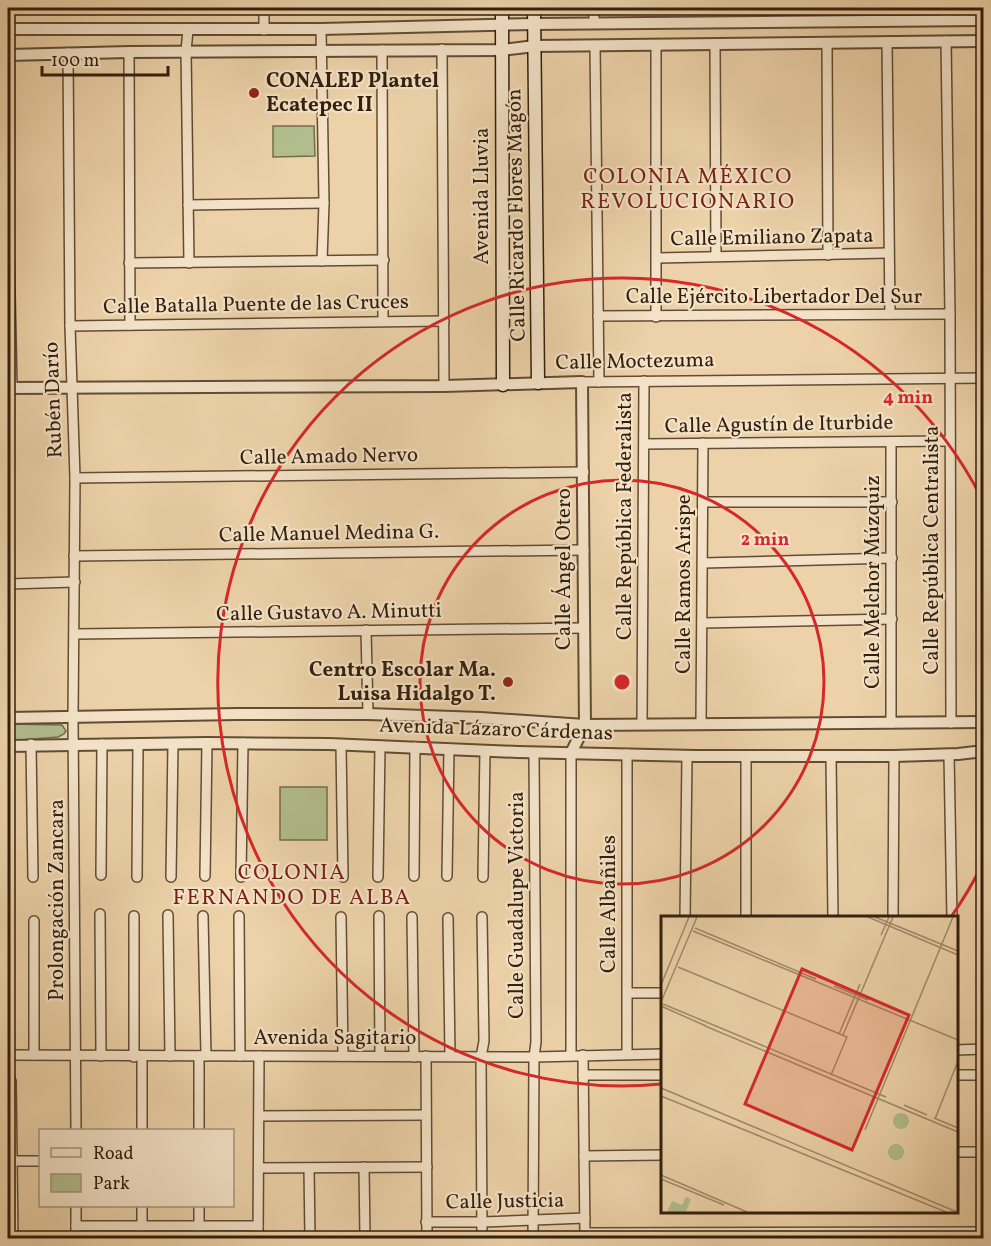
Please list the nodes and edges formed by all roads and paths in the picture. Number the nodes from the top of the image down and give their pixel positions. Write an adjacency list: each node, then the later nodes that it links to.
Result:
1 (264, 8): 14 (street)
2 (502, 8): 10 (main road, Avenida Lluvia)
3 (534, 8): 9 (main road, Calle Ricardo Flores Magón)
4 (594, 8): 8 (street)
5 (946, 8): 6 (street)
6 (946, 20): 7 (street); 8 (street)
7 (984, 20)
8 (594, 23): 9 (street)
9 (534, 24): 10 (street); 21 (main road, Calle Ricardo Flores Magón)
10 (501, 25): 12 (street); 25 (main road, Avenida Lluvia)
11 (8, 29): 13 (street)
12 (321, 29): 14 (street); 27 (street)
13 (188, 30): 14 (street); 26 (street)
14 (264, 30)
15 (984, 40): 16 (street)
16 (946, 41): 17 (street); 43 (street, Calle República Centralista)
17 (887, 42): 18 (street); 34 (street)
18 (827, 43): 19 (street); 35 (street)
19 (715, 44): 20 (street); 36 (street)
20 (656, 45): 22 (street); 37 (street)
21 (535, 46): 22 (street); 25 (street); 55 (main road, Calle Ricardo Flores Magón)
22 (595, 46): 44 (street)
23 (382, 50): 24 (street); 27 (street); 38 (street)
24 (442, 50): 25 (street); 47 (street)
25 (501, 50): 56 (main road, Avenida Lluvia)
26 (186, 51): 27 (street); 28 (street); 33 (street)
27 (320, 51): 32 (street)
28 (129, 52): 29 (street); 40 (street)
29 (68, 53): 30 (street); 49 (street, Rubén Darío)
30 (8, 54)
31 (8, 200): 59 (street)
32 (324, 203): 33 (street); 39 (street)
33 (188, 205): 41 (street)
34 (888, 253): 35 (street, Calle Emiliano Zapata); 42 (street)
35 (828, 255): 36 (street, Calle Emiliano Zapata)
36 (716, 256): 37 (street, Calle Emiliano Zapata)
37 (657, 258): 45 (street)
38 (384, 260): 39 (street); 46 (street)
39 (322, 261): 41 (street)
40 (129, 263): 41 (street); 48 (street)
41 (189, 263)
42 (890, 314): 43 (street, Calle Ejército Libertador Del Sur); 45 (street, Calle Ejército Libertador Del Sur)
43 (950, 314): 50 (street, Calle República Centralista)
44 (598, 316): 45 (street, Calle Ejército Libertador Del Sur); 54 (street)
45 (656, 317)
46 (383, 321): 47 (street, Calle Batalla Puente de las Cruces); 48 (street, Calle Batalla Puente de las Cruces)
47 (444, 321): 57 (street)
48 (130, 325): 49 (street, Calle Batalla Puente de las Cruces)
49 (70, 326): 58 (street, Rubén Darío)
50 (950, 378): 51 (street, Calle Moctezuma); 52 (street, Calle Moctezuma); 60 (street, Calle República Centralista)
51 (984, 378)
52 (644, 381): 54 (street, Calle Moctezuma); 63 (street, Calle República Federalista)
53 (582, 382): 54 (street, Calle Moctezuma); 55 (street, Calle Moctezuma); 64 (street, Calle Ángel Otero)
54 (599, 382)
55 (538, 383): 56 (street, Calle Moctezuma)
56 (503, 385): 57 (street, Calle Moctezuma)
57 (444, 386): 58 (street, Calle Moctezuma)
58 (71, 387): 59 (street, Calle Moctezuma); 65 (street, Rubén Darío)
59 (10, 388)
60 (950, 441): 61 (street, Calle Agustín de Iturbide); 84 (street, Calle República Centralista)
61 (891, 442): 62 (street, Calle Agustín de Iturbide); 67 (street, Calle Melchor Múzquiz)
62 (703, 443): 63 (street, Calle Agustín de Iturbide); 66 (street, Calle Ramos Arispe)
63 (644, 444): 85 (street, Calle República Federalista)
64 (584, 472): 65 (street, Calle Amado Nervo); 68 (street, Calle Ángel Otero)
65 (75, 478): 69 (street, Rubén Darío)
66 (703, 502): 67 (street); 71 (street, Calle Ramos Arispe)
67 (892, 502): 70 (street, Calle Melchor Múzquiz)
68 (584, 550): 69 (street, Calle Manuel Medina G.); 76 (street, Calle Ángel Otero)
69 (74, 556): 72 (street, Rubén Darío)
70 (892, 558): 71 (street); 74 (street, Calle Melchor Múzquiz)
71 (703, 563): 75 (street, Calle Ramos Arispe)
72 (75, 582): 73 (street); 78 (street, Rubén Darío)
73 (8, 584)
74 (892, 619): 75 (street); 83 (street, Calle Melchor Múzquiz)
75 (702, 623): 86 (street, Calle Ramos Arispe)
76 (583, 628): 77 (street, Calle Gustavo A. Minutti); 87 (street, Calle Ángel Otero)
77 (366, 630): 78 (street, Calle Gustavo A. Minutti); 79 (street)
78 (75, 634): 81 (street, Rubén Darío)
79 (368, 714): 81 (street, Avenida Lázaro Cárdenas); 87 (street, Avenida Lázaro Cárdenas)
80 (8, 718): 81 (street, Avenida Lázaro Cárdenas)
81 (73, 718): 94 (street, Rubén Darío)
82 (984, 722): 84 (street, Avenida Lázaro Cárdenas)
83 (891, 723): 84 (street, Avenida Lázaro Cárdenas); 86 (street, Avenida Lázaro Cárdenas)
84 (951, 723)
85 (642, 724): 86 (street, Avenida Lázaro Cárdenas); 87 (street, Avenida Lázaro Cárdenas)
86 (701, 724)
87 (585, 725): 103 (street, Calle Ángel Otero)
88 (207, 743): 89 (street, Avenida Lázaro Cárdenas); 93 (street, Avenida Lázaro Cárdenas); 111 (street)
89 (243, 743): 95 (street, Avenida Lázaro Cárdenas); 117 (street)
90 (31, 744): 94 (street, Avenida Lázaro Cárdenas); 96 (street, Avenida Lázaro Cárdenas); 114 (street)
91 (102, 744): 92 (street, Avenida Lázaro Cárdenas); 94 (street, Avenida Lázaro Cárdenas); 110 (street)
92 (138, 744): 93 (street, Avenida Lázaro Cárdenas); 115 (street)
93 (173, 744): 116 (street)
94 (75, 745): 147 (street, Prolongación Zancara)
95 (341, 745): 97 (street, Avenida Lázaro Cárdenas); 118 (street)
96 (8, 746)
97 (380, 746): 98 (street, Avenida Lázaro Cárdenas); 119 (street)
98 (415, 747): 99 (street, Avenida Lázaro Cárdenas); 112 (street)
99 (449, 749): 101 (street, Avenida Lázaro Cárdenas); 113 (street)
100 (984, 750): 105 (street, Avenida Lázaro Cárdenas)
101 (485, 751): 102 (street, Avenida Lázaro Cárdenas); 120 (street)
102 (534, 753): 103 (street, Avenida Lázaro Cárdenas); 160 (street, Calle Guadalupe Victoria)
103 (571, 753): 104 (street, Avenida Lázaro Cárdenas); 146 (street)
104 (627, 754): 106 (street, Avenida Lázaro Cárdenas); 137 (street, Calle Albañiles)
105 (949, 755): 108 (street, Avenida Lázaro Cárdenas); 131 (street)
106 (687, 756): 107 (street, Avenida Lázaro Cárdenas); 127 (street)
107 (746, 756): 109 (street, Avenida Lázaro Cárdenas); 128 (street)
108 (894, 756): 109 (street, Avenida Lázaro Cárdenas); 130 (street)
109 (831, 757): 129 (street)
110 (101, 875)
111 (205, 876)
112 (414, 876)
113 (447, 876)
114 (33, 877)
115 (136, 877)
116 (171, 877)
117 (241, 877)
118 (343, 877)
119 (378, 877)
120 (483, 877)
121 (100, 914): 148 (street)
122 (168, 915): 149 (street)
123 (134, 916): 157 (street)
124 (203, 916): 150 (street)
125 (239, 916): 151 (street)
126 (379, 916): 154 (street)
127 (685, 916)
128 (746, 916)
129 (833, 916)
130 (893, 916)
131 (952, 916)
132 (341, 917): 153 (street)
133 (412, 917): 158 (street)
134 (482, 917): 159 (street)
135 (448, 918): 156 (street)
136 (34, 921): 145 (street)
137 (628, 993): 138 (street); 142 (street, Calle Albañiles)
138 (661, 993)
139 (984, 1049): 140 (street)
140 (958, 1050)
141 (582, 1054): 142 (street, Avenida Sagitario); 146 (street, Avenida Sagitario); 161 (street)
142 (627, 1054): 143 (street, Avenida Sagitario)
143 (661, 1054)
144 (8, 1055): 145 (street, Avenida Sagitario)
145 (34, 1055): 147 (street, Avenida Sagitario)
146 (571, 1055): 160 (street, Avenida Sagitario)
147 (76, 1056): 148 (street, Avenida Sagitario); 168 (street, Prolongación Zancara)
148 (101, 1056): 157 (street, Avenida Sagitario)
149 (171, 1056): 150 (street, Avenida Sagitario); 157 (street, Avenida Sagitario)
150 (202, 1056): 151 (street, Avenida Sagitario); 170 (street)
151 (240, 1056): 152 (street, Avenida Sagitario)
152 (259, 1056): 153 (street, Avenida Sagitario); 167 (street)
153 (343, 1056): 154 (street, Avenida Sagitario)
154 (380, 1056): 158 (street, Avenida Sagitario)
155 (426, 1056): 156 (street, Avenida Sagitario); 158 (street, Avenida Sagitario); 166 (street)
156 (450, 1056): 159 (street, Avenida Sagitario)
157 (138, 1057): 169 (street)
158 (414, 1057)
159 (481, 1057): 160 (street, Avenida Sagitario); 187 (street)
160 (534, 1057): 185 (street, Calle Guadalupe Victoria)
161 (583, 1075): 162 (street); 174 (street)
162 (661, 1075)
163 (958, 1075): 164 (street)
164 (984, 1075)
165 (11, 1081): 175 (street)
166 (426, 1115): 167 (street); 178 (street)
167 (259, 1116): 179 (street)
168 (76, 1129)
169 (142, 1129)
170 (199, 1129)
171 (958, 1152): 172 (street)
172 (984, 1152)
173 (661, 1155): 174 (street)
174 (584, 1156): 184 (street)
175 (10, 1161): 176 (street); 197 (street)
176 (39, 1161)
177 (364, 1167): 178 (street); 180 (street); 203 (street)
178 (427, 1167): 186 (street)
179 (259, 1168): 180 (street); 189 (street)
180 (309, 1168): 202 (street)
181 (76, 1207): 188 (street)
182 (142, 1207): 190 (street)
183 (199, 1207): 191 (street)
184 (585, 1218): 185 (street, Calle Justicia); 194 (street)
185 (533, 1221): 187 (street, Calle Justicia); 206 (street, Calle Guadalupe Victoria)
186 (426, 1222): 187 (street, Calle Justicia); 204 (street)
187 (483, 1222): 205 (street)
188 (76, 1226): 190 (street); 198 (street)
189 (258, 1226): 191 (street); 201 (street)
190 (142, 1227): 191 (street); 199 (street)
191 (199, 1227): 200 (street)
192 (984, 1232): 193 (street)
193 (873, 1235): 196 (street)
194 (585, 1236): 195 (street)
195 (686, 1236): 196 (street)
196 (740, 1236)
197 (13, 1239)
198 (76, 1239)
199 (142, 1239)
200 (199, 1239)
201 (258, 1239)
202 (310, 1239)
203 (364, 1239)
204 (427, 1239)
205 (482, 1239)
206 (533, 1239)

